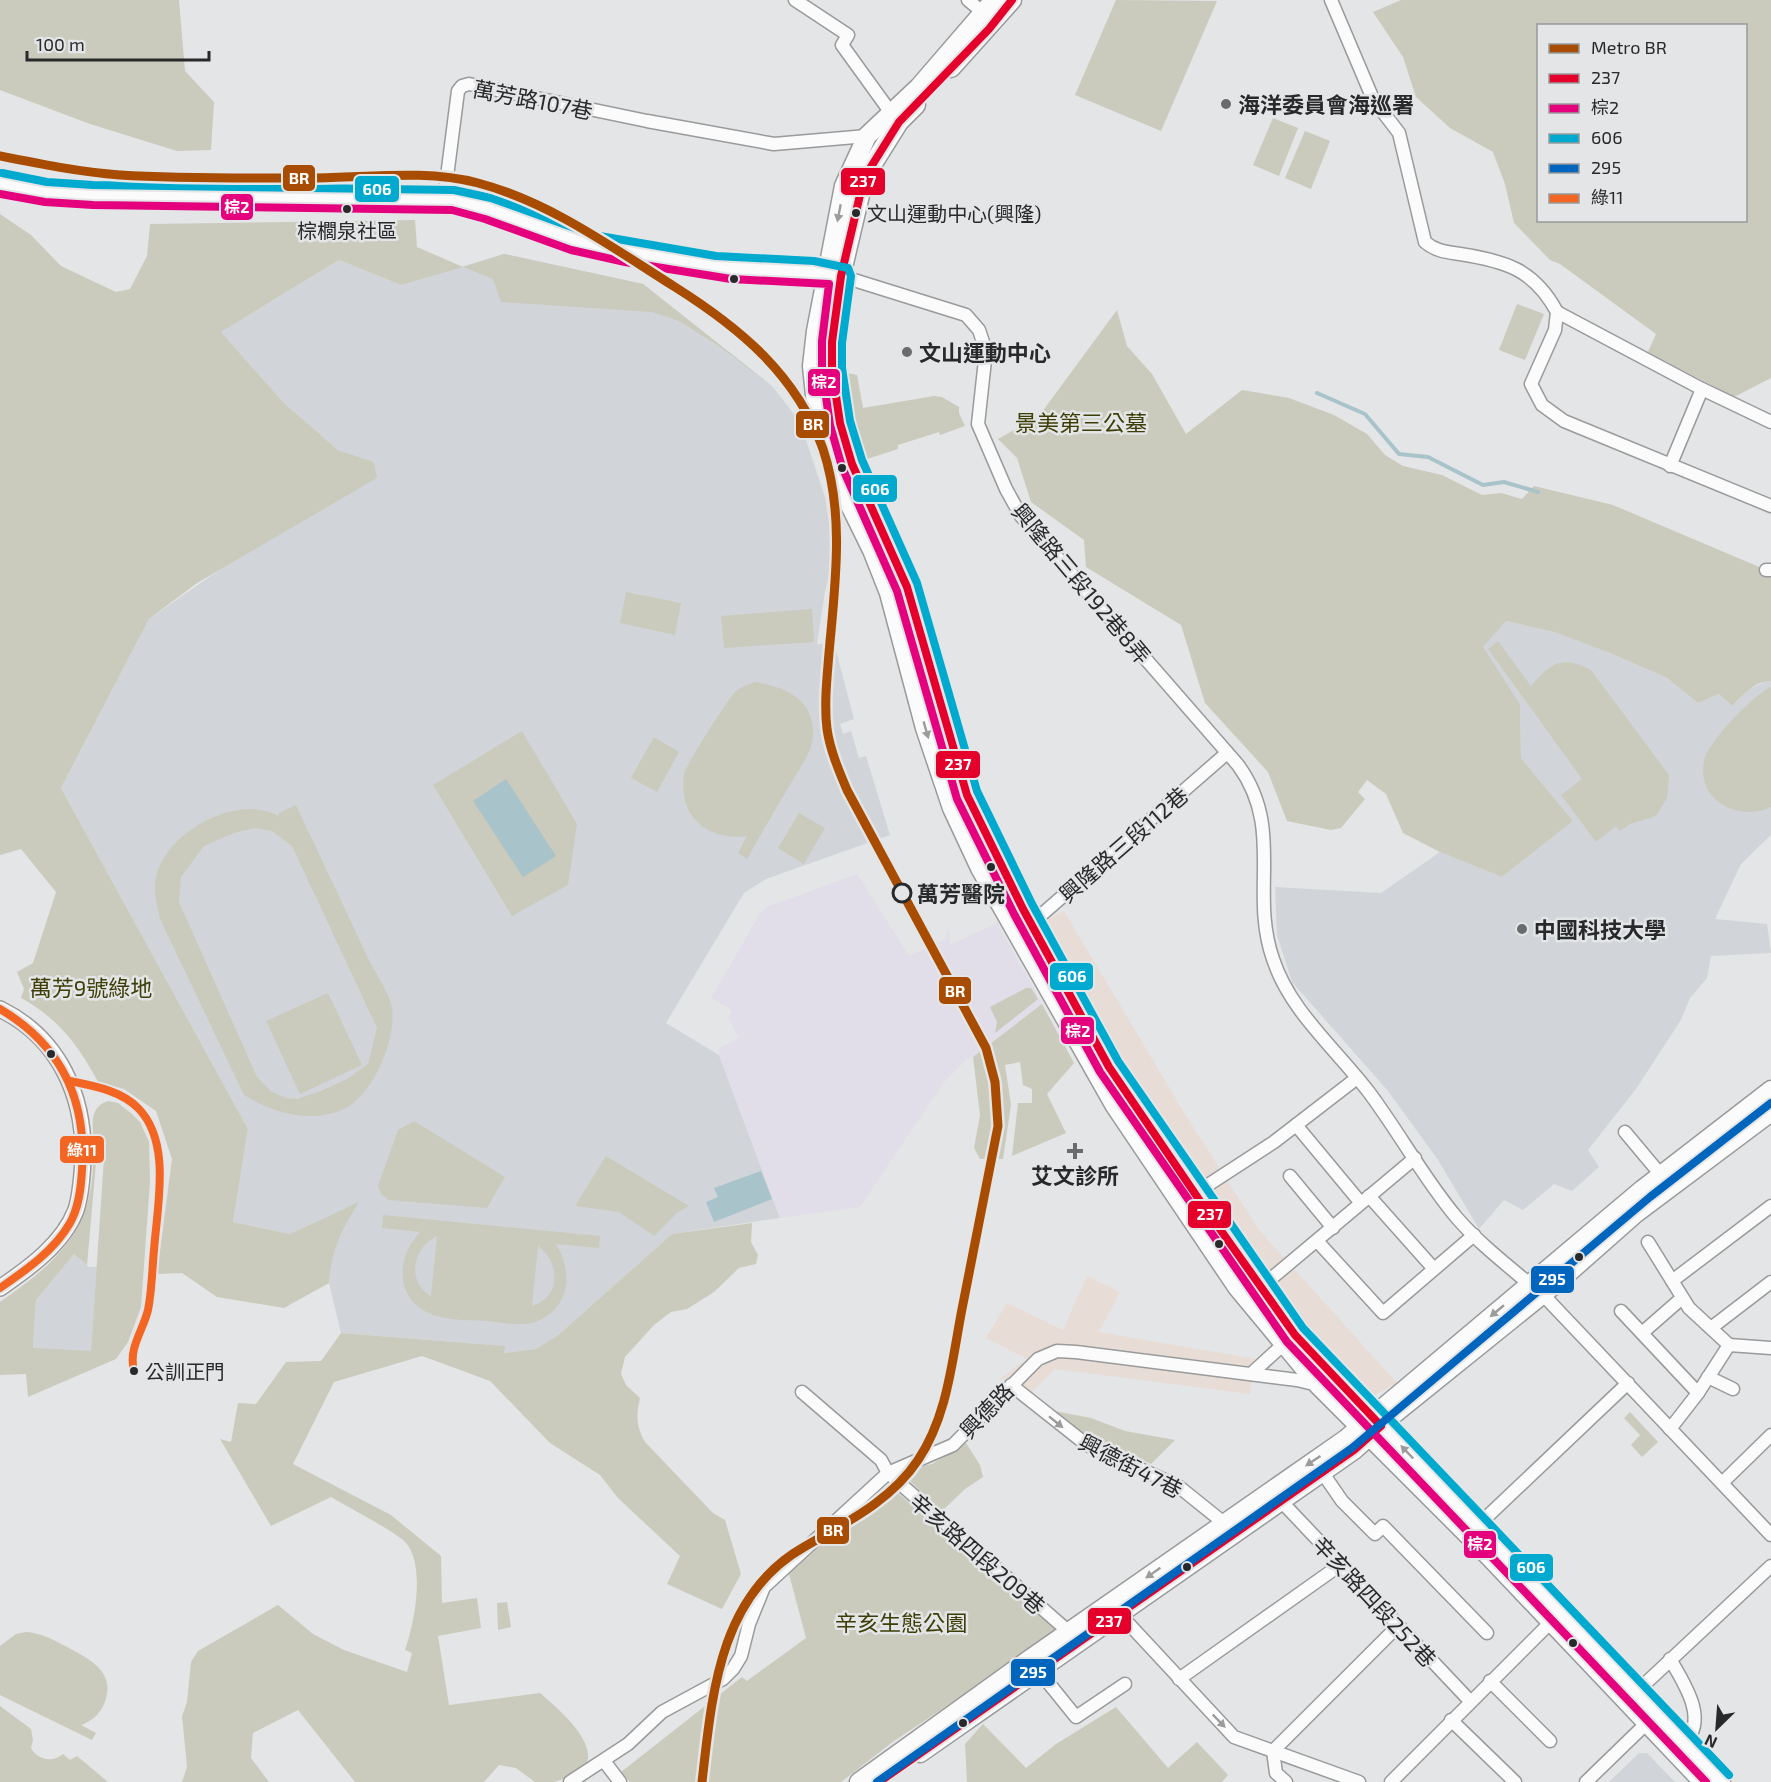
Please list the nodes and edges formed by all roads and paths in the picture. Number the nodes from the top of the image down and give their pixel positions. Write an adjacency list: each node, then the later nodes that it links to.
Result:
1 (795, 0): 6 (street)
2 (968, 0): 5 (street)
3 (1012, 0): 5 (main road)
4 (1331, 0): 11 (street)
5 (991, 12): 6 (main road)
6 (895, 117): 7 (main road); 10 (main road)
7 (867, 136): 9 (street, 萬芳路107巷); 10 (main road, one-way to 10)
8 (0, 183): 9 (street)
9 (444, 200): 10 (street)
10 (834, 274): 16 (street, 興隆路三段192巷8弄); 17 (main road)
11 (1557, 312): 12 (street); 14 (street)
12 (1702, 389): 13 (street); 14 (street)
13 (1771, 422)
14 (1670, 466): 15 (street)
15 (1768, 508)
16 (1227, 753): 17 (street, 興隆路三段112巷); 19 (street, 興隆路三段192巷8弄)
17 (1023, 924): 27 (main road)
18 (0, 1009): 38 (street)
19 (1357, 1078): 22 (street); 24 (street, 興隆路三段192巷8弄)
20 (1771, 1090): 25 (main road)
21 (1771, 1112): 39 (main road)
22 (1296, 1125): 27 (street); 28 (street)
23 (1625, 1132): 25 (street)
24 (1415, 1158): 28 (street); 31 (street, 興隆路三段192巷8弄)
25 (1661, 1175): 39 (main road)
26 (1290, 1176): 30 (street)
27 (1187, 1199): 37 (main road); 44 (main road)
28 (1364, 1199): 30 (street); 34 (street)
29 (1771, 1206): 35 (street)
30 (1333, 1228): 32 (street)
31 (1474, 1235): 34 (street); 39 (street, 興隆路三段192巷8弄)
32 (1318, 1242): 34 (street); 37 (street)
33 (1648, 1242): 35 (street)
34 (1434, 1269)
35 (1672, 1281): 40 (street)
36 (1771, 1282): 42 (street)
37 (1261, 1287): 44 (main road)
38 (0, 1288)
39 (1535, 1289): 49 (street, 興隆路三段192巷8弄); 55 (main road)
40 (1682, 1298): 42 (street); 43 (street)
41 (1621, 1311): 43 (street)
42 (1711, 1328): 45 (street)
43 (1642, 1333): 54 (street)
44 (1289, 1340): 47 (street); 51 (main road); 55 (main road)
45 (1729, 1345): 46 (street); 48 (street)
46 (1771, 1348)
47 (1251, 1374): 50 (street, 興德路); 51 (street, 興德路)
48 (1708, 1377): 52 (street); 54 (street)
49 (1628, 1383): 56 (street, 興隆路三段192巷8弄); 63 (street)
50 (1011, 1385): 59 (street, 興德路); 62 (street, 興德街47巷, one-way to 62)
51 (1319, 1386): 55 (main road)
52 (1733, 1389)
53 (802, 1392): 59 (street, 辛亥路四段209巷)
54 (1698, 1393): 56 (street)
55 (1371, 1426): 58 (main road); 62 (main road, one-way to 62); 63 (main road)
56 (1670, 1429): 60 (street, 興隆路三段192巷8弄)
57 (1770, 1437): 60 (street)
58 (1322, 1472): 61 (main road); 71 (street)
59 (888, 1473): 70 (street, 辛亥路四段209巷); 84 (street, 興德路)
60 (1722, 1483): 64 (street, 興隆路三段192巷8弄)
61 (1281, 1502): 65 (street, 辛亥路四段252巷); 67 (main road)
62 (1224, 1523): 67 (main road, one-way to 67)
63 (1473, 1530): 68 (main road); 77 (main road)
64 (1771, 1535)
65 (1340, 1565): 69 (street, 辛亥路四段252巷); 74 (street)
66 (1771, 1566): 72 (street)
67 (1114, 1609): 70 (main road); 73 (main road); 74 (street)
68 (1551, 1622): 75 (street); 77 (main road)
69 (1398, 1626): 78 (street, 辛亥路四段252巷); 83 (street)
70 (1069, 1632): 87 (main road)
71 (1487, 1633)
72 (1670, 1659): 77 (street); 82 (street)
73 (1038, 1670): 76 (street); 88 (main road)
74 (1179, 1679): 83 (street, one-way to 83)
75 (1490, 1681): 78 (street); 81 (street)
76 (1125, 1684)
77 (1631, 1697): 79 (main road)
78 (1470, 1701): 80 (street)
79 (1652, 1719): 82 (main road); 93 (street); 94 (main road)
80 (1451, 1720): 91 (street); 92 (street)
81 (1550, 1741)
82 (1684, 1743): 95 (main road)
83 (1273, 1751): 89 (street); 90 (street)
84 (604, 1761): 85 (street, 興德路); 86 (street)
85 (570, 1782)
86 (620, 1782)
87 (859, 1782)
88 (879, 1782)
89 (1286, 1782)
90 (1359, 1782)
91 (1391, 1782)
92 (1515, 1782)
93 (1586, 1782)
94 (1702, 1782)
95 (1721, 1782)

